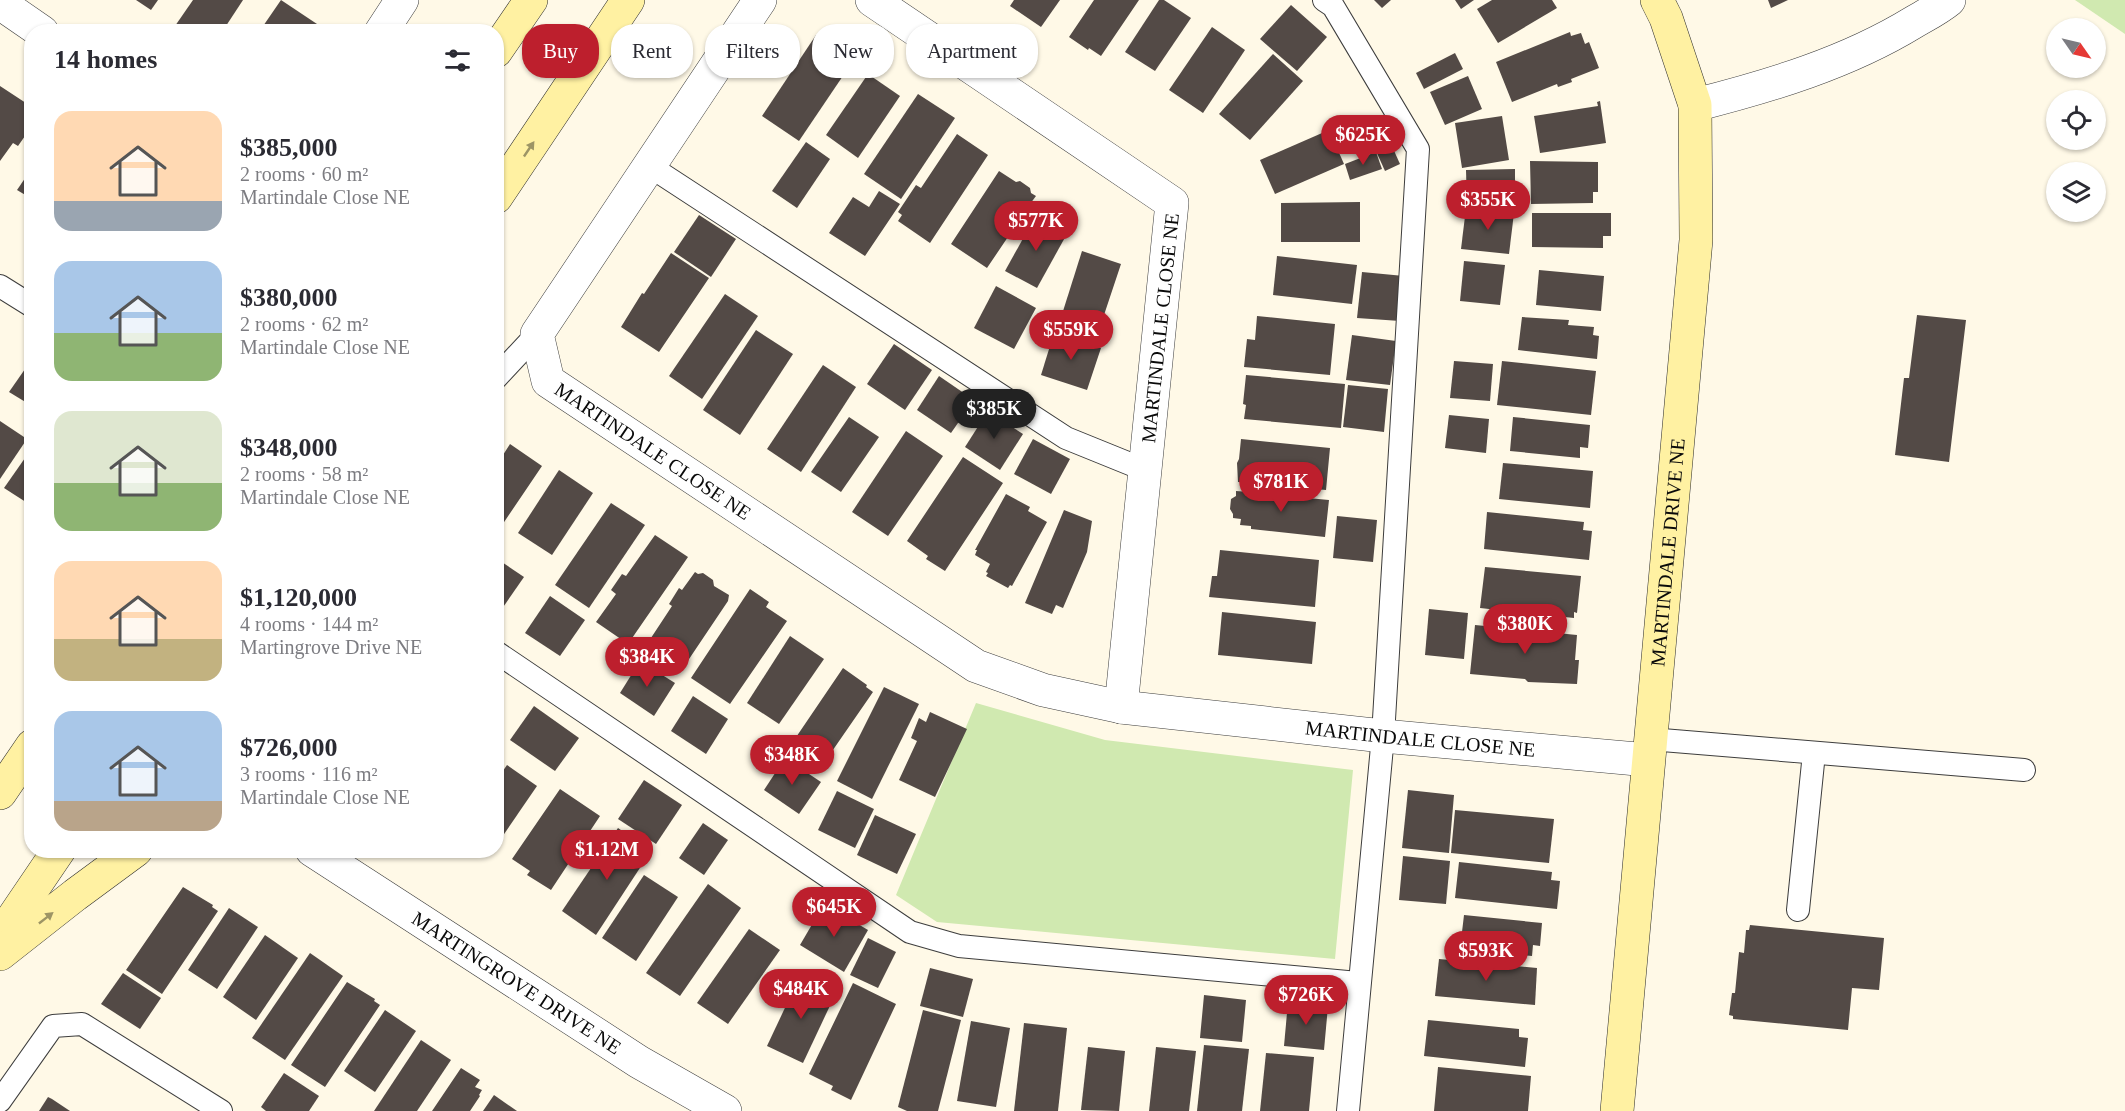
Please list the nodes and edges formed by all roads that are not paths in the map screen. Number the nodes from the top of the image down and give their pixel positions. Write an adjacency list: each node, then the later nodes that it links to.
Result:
1 (402, 0): 11 (street)
2 (531, 0): 12 (street)
3 (628, 0): 15 (street, one-way to 3)
4 (760, 0): 14 (street)
5 (872, 0): 20 (street, MARTINDALE CLOSE NE)
6 (1324, 0): 23 (lane)
7 (1657, 0): 13 (street, MARTINDALE DRIVE NE)
8 (1946, 1): 13 (street)
9 (0, 3): 10 (street)
10 (30, 24)
11 (386, 24)
12 (504, 39)
13 (1695, 105): 24 (street, MARTINDALE DRIVE NE)
14 (648, 165): 18 (street); 20 (lane)
15 (504, 185)
16 (0, 285): 17 (lane)
17 (24, 301)
18 (537, 334): 19 (lane); 22 (street, MARTINDALE CLOSE NE)
19 (504, 369)
20 (1145, 470): 22 (street, MARTINDALE CLOSE NE)
21 (504, 657): 35 (lane)
22 (1121, 707): 23 (street, MARTINDALE CLOSE NE)
23 (1383, 736): 24 (street, MARTINDALE CLOSE NE); 35 (lane)
24 (1649, 749): 25 (lane); 40 (street, MARTINDALE DRIVE NE)
25 (1814, 753): 27 (lane); 32 (lane)
26 (24, 758): 28 (street)
27 (2024, 770)
28 (0, 793)
29 (54, 858): 33 (street)
30 (125, 858): 34 (street, one-way to 30)
31 (324, 858): 38 (street, MARTINGROVE DRIVE NE)
32 (1798, 910)
33 (0, 937)
34 (0, 954)
35 (1358, 983): 39 (lane)
36 (0, 1101): 37 (lane)
37 (221, 1111)
38 (726, 1111)
39 (1348, 1111)
40 (1617, 1111)

